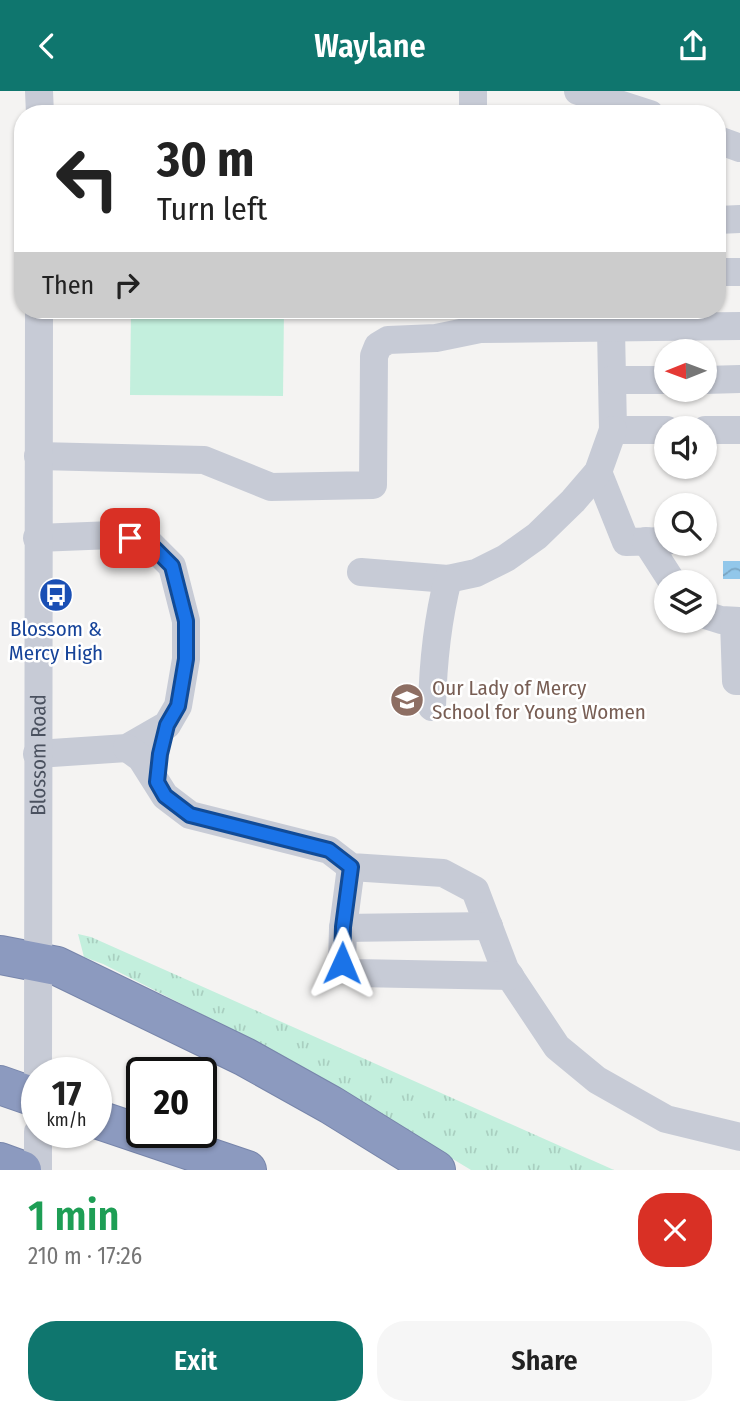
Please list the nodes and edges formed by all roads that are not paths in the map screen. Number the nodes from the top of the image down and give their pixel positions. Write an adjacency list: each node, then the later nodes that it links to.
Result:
1 (578, 91): 2 (street)
2 (645, 105)
3 (40, 319): 15 (street, Blossom Road)
4 (479, 319): 6 (street); 15 (street)
5 (740, 326): 6 (street)
6 (611, 329): 8 (street)
7 (740, 379): 10 (street)
8 (612, 380): 9 (street); 11 (street)
9 (654, 380)
10 (718, 380)
11 (613, 430): 12 (street); 16 (street)
12 (654, 430)
13 (717, 430): 14 (street)
14 (740, 430)
15 (38, 456): 17 (street, Blossom Road)
16 (598, 472): 18 (street); 20 (street)
17 (37, 538): 25 (street); 27 (street, Blossom Road)
18 (654, 541)
19 (362, 572): 20 (street)
20 (448, 579): 24 (street)
21 (717, 617): 22 (street)
22 (737, 621): 23 (street)
23 (740, 681)
24 (432, 707)
25 (167, 725): 26 (street); 28 (street)
26 (127, 748): 27 (street); 28 (street)
27 (37, 754): 33 (street, Blossom Road)
28 (157, 782): 29 (street)
29 (351, 867): 30 (street); 31 (street)
30 (489, 926): 31 (street); 34 (street)
31 (343, 927): 34 (street)
32 (0, 955): 33 (highway)
33 (38, 961): 35 (street, Blossom Road); 45 (highway)
34 (510, 976): 39 (street)
35 (38, 1057)
36 (0, 1085): 37 (highway)
37 (21, 1092)
38 (112, 1125): 44 (highway)
39 (740, 1137)
40 (38, 1148): 43 (street)
41 (0, 1162): 42 (highway)
42 (22, 1170)
43 (38, 1170)
44 (247, 1170)
45 (436, 1170)

